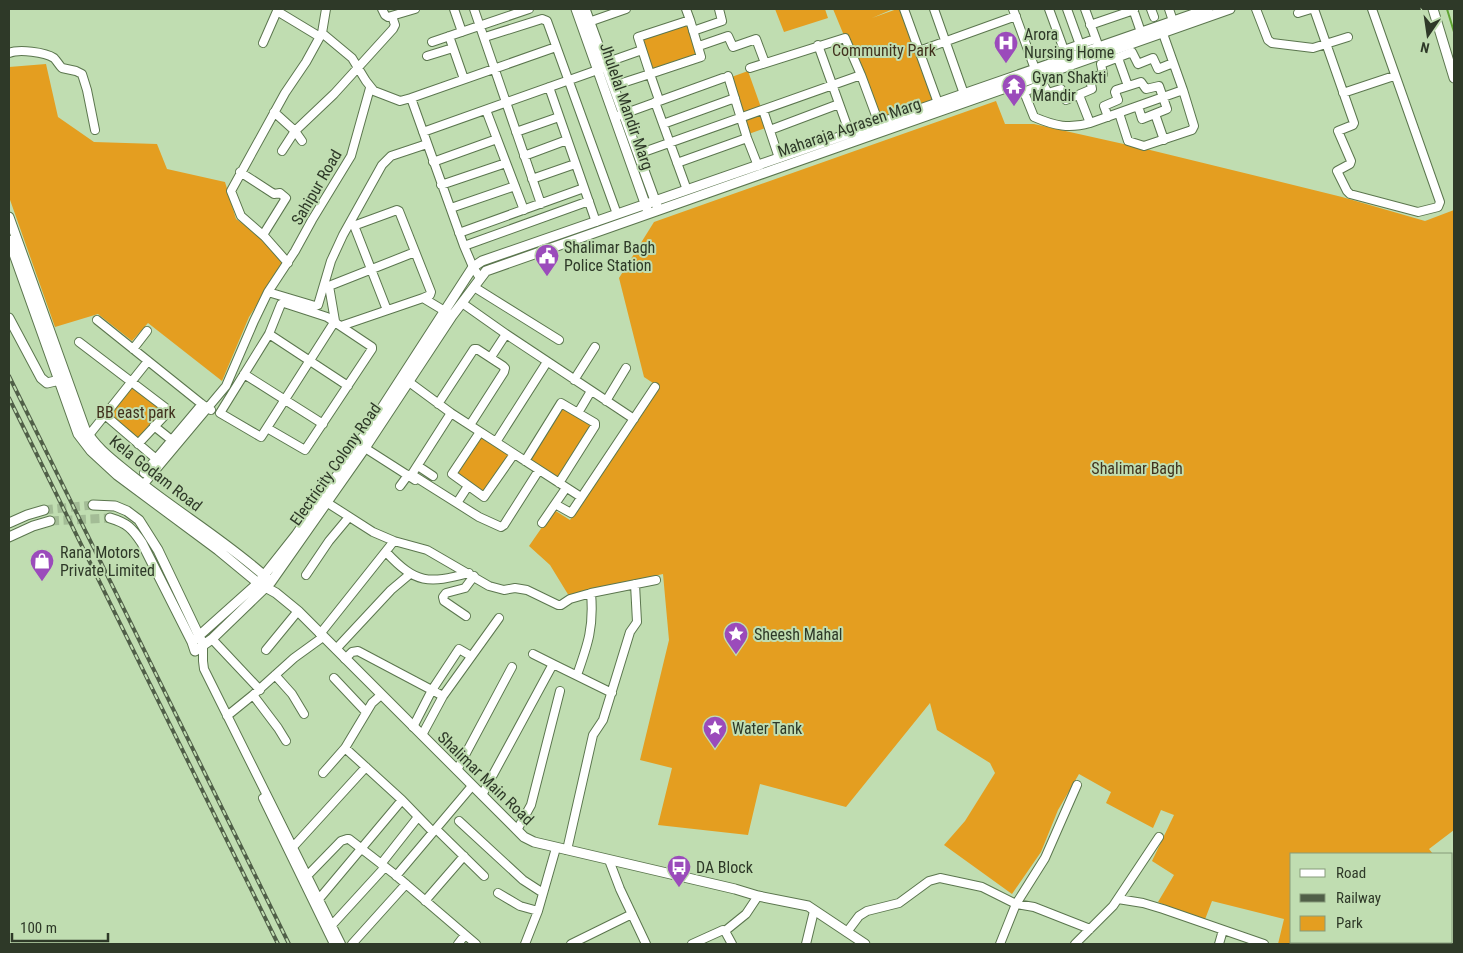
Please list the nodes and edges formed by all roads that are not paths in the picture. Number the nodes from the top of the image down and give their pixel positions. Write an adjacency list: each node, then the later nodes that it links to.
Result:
1 (326, 9): 39 (street)
2 (382, 9): 29 (street)
3 (414, 9): 29 (street)
4 (454, 9): 38 (street)
5 (474, 9): 34 (street)
6 (529, 9): 34 (street)
7 (576, 9): 33 (street, Jhulelal Mandir Marg)
8 (585, 9): 33 (street, Jhulelal Mandir Marg)
9 (624, 9): 33 (street)
10 (686, 9): 31 (street)
11 (719, 9): 37 (street)
12 (904, 9): 55 (street)
13 (934, 9): 44 (street)
14 (1049, 9): 50 (street)
15 (1067, 9): 50 (street)
16 (1085, 9): 35 (street)
17 (1134, 9): 35 (street); 41 (street)
18 (1151, 9): 30 (street)
19 (1169, 9): 32 (street)
20 (1208, 9): 32 (street, Maharaja Agrasen Marg)
21 (1256, 9): 48 (street)
22 (1312, 9): 28 (street); 48 (street)
23 (1372, 9): 68 (street)
24 (1433, 9): 69 (street)
25 (278, 10): 39 (street); 46 (street)
26 (1225, 10): 36 (street, Maharaja Agrasen Marg)
27 (1014, 12): 44 (street); 65 (street)
28 (1298, 14)
29 (392, 16): 61 (street)
30 (1154, 17)
31 (690, 20): 37 (street); 54 (street)
32 (1173, 21): 36 (street, Maharaja Agrasen Marg)
33 (586, 23): 62 (street, Jhulelal Mandir Marg)
34 (480, 25): 38 (street); 43 (street)
35 (1090, 25): 47 (street)
36 (1161, 29): 41 (street, Maharaja Agrasen Marg); 60 (street)
37 (694, 31): 51 (street)
38 (462, 32): 40 (street)
39 (321, 35): 61 (street); 92 (street)
40 (448, 36): 45 (street); 53 (street)
41 (1143, 36): 47 (street, Maharaja Agrasen Marg); 72 (street, Maharaja Agrasen Marg)
42 (1348, 37): 48 (street)
43 (485, 38): 52 (street); 64 (street)
44 (946, 41): 55 (street); 80 (street)
45 (432, 42)
46 (262, 43)
47 (1097, 43): 50 (street); 65 (street, Maharaja Agrasen Marg)
48 (1326, 44): 79 (street)
49 (818, 45): 59 (street); 67 (street); 73 (street)
50 (1080, 45)
51 (699, 46): 59 (street); 66 (street)
52 (556, 47): 64 (street); 71 (street)
53 (453, 48): 57 (street); 70 (street)
54 (642, 50): 62 (street); 66 (street)
55 (919, 50): 87 (street)
56 (9, 53): 102 (street)
57 (427, 56)
58 (1118, 58): 60 (street); 75 (street); 81 (street)
59 (765, 63): 63 (street)
60 (1174, 63): 78 (street)
61 (358, 67): 77 (street); 104 (street)
62 (603, 67): 71 (street); 74 (street, Jhulelal Mandir Marg); 95 (street, Jhulelal Mandir Marg)
63 (750, 68)
64 (495, 69): 70 (street); 86 (street)
65 (1035, 69): 72 (street, Maharaja Agrasen Marg)
66 (650, 74): 74 (street); 85 (street)
67 (862, 75): 73 (street); 101 (street)
68 (1394, 76): 79 (street); 79 (street)
69 (1454, 78)
70 (464, 79): 83 (street)
71 (568, 80): 76 (street); 136 (street)
72 (1021, 83): 80 (street, Maharaja Agrasen Marg); 81 (street); 99 (street); 101 (street, Maharaja Agrasen Marg)
73 (833, 85): 88 (street); 91 (street)
74 (613, 86): 95 (street, Jhulelal Mandir Marg)
75 (1128, 86): 82 (street); 97 (street)
76 (549, 87): 86 (street); 96 (street)
77 (370, 88): 83 (street); 147 (street, Sahipur Road)
78 (1183, 90): 82 (street); 111 (street)
79 (1343, 93)
80 (964, 94): 87 (street, Maharaja Agrasen Marg)
81 (1079, 95): 99 (street)
82 (1163, 97): 89 (street); 94 (street)
83 (411, 98): 105 (street)
84 (735, 98): 85 (street); 98 (street); 100 (street)
85 (657, 101): 95 (street); 100 (street)
86 (506, 103): 90 (street); 106 (street)
87 (938, 103): 101 (street, Maharaja Agrasen Marg)
88 (839, 104): 103 (street); 107 (street)
89 (1138, 106): 93 (street); 94 (street)
90 (486, 110): 105 (street); 109 (street)
91 (763, 110): 98 (street); 103 (street)
92 (274, 112): 104 (street); 124 (street)
93 (1119, 113): 97 (street); 111 (street)
94 (1155, 114): 111 (street)
95 (619, 115): 116 (street, Jhulelal Mandir Marg); 132 (street, Jhulelal Mandir Marg)
96 (559, 117): 106 (street); 110 (street)
97 (1108, 117): 99 (street)
98 (741, 118): 108 (street); 113 (street)
99 (1090, 123)
100 (663, 124): 113 (street)
101 (880, 128): 107 (street, Maharaja Agrasen Marg); 123 (street, Maharaja Agrasen Marg)
102 (95, 130)
103 (770, 130): 118 (street)
104 (296, 131): 112 (street); 115 (street)
105 (423, 132): 114 (street)
106 (516, 132): 117 (street)
107 (850, 134): 118 (street, Maharaja Agrasen Marg)
108 (747, 138): 121 (street); 123 (street)
109 (497, 139): 119 (street); 120 (street)
110 (567, 140): 117 (street); 122 (street)
111 (1164, 140)
112 (302, 141)
113 (670, 143): 116 (street); 121 (street)
114 (427, 144): 119 (street); 152 (street)
115 (282, 151)
116 (638, 154): 133 (street, Jhulelal Mandir Marg)
117 (524, 156): 125 (street)
118 (779, 158): 123 (street, Maharaja Agrasen Marg)
119 (433, 162): 126 (street)
120 (506, 163): 126 (street); 127 (street)
121 (677, 163): 129 (street)
122 (575, 164): 125 (street); 128 (street)
123 (764, 167): 129 (street, Maharaja Agrasen Marg); 133 (street, Maharaja Agrasen Marg)
124 (240, 172): 141 (street); 141 (street)
125 (532, 179): 131 (street)
126 (441, 185): 134 (street)
127 (515, 186): 134 (street); 135 (street)
128 (584, 188): 130 (street); 131 (street)
129 (687, 190): 133 (street, Maharaja Agrasen Marg)
130 (589, 201): 139 (street); 144 (street)
131 (541, 204): 135 (street)
132 (645, 205): 133 (street, Maharaja Agrasen Marg); 136 (street, Maharaja Agrasen Marg); 137 (street, Jhulelal Mandir Marg)
133 (657, 206): 137 (street, Maharaja Agrasen Marg)
134 (451, 208): 140 (street)
135 (524, 210): 140 (street)
136 (617, 214): 139 (street, Maharaja Agrasen Marg)
137 (648, 214): 145 (street, Maharaja Agrasen Marg)
138 (9, 217): 173 (street, Kela Godam Road)
139 (596, 222): 142 (street, Maharaja Agrasen Marg)
140 (458, 232): 144 (street)
141 (263, 235): 147 (street)
142 (548, 238): 145 (street); 148 (street, Maharaja Agrasen Marg)
143 (9, 240): 173 (street, Kela Godam Road)
144 (464, 246): 148 (street)
145 (551, 248): 150 (street, Maharaja Agrasen Marg)
146 (415, 252): 149 (street); 149 (street); 153 (street)
147 (288, 263): 152 (street, Sahipur Road)
148 (473, 267): 150 (street); 156 (street, Electricity Colony Road)
149 (371, 269): 155 (street); 159 (street)
150 (480, 278): 151 (street, Electricity Colony Road)
151 (474, 287): 154 (street, Electricity Colony Road); 163 (street)
152 (268, 292): 183 (street, Sahipur Road)
153 (423, 298): 155 (street); 156 (street)
154 (462, 303): 156 (street, Electricity Colony Road); 162 (street)
155 (387, 310): 159 (street)
156 (448, 314): 176 (street, Electricity Colony Road); 212 (street, Electricity Colony Road)
157 (9, 318): 173 (street)
158 (97, 320): 166 (street)
159 (338, 323): 161 (street); 169 (street); 177 (street)
160 (147, 331): 166 (street)
161 (269, 334): 169 (street); 172 (street)
162 (506, 334): 167 (street); 170 (street)
163 (559, 340)
164 (79, 342): 175 (street)
165 (595, 347): 174 (street)
166 (133, 348): 168 (street)
167 (491, 358): 182 (street); 190 (street)
168 (148, 361): 175 (street); 183 (street)
169 (309, 361): 177 (street); 180 (street)
170 (547, 362): 174 (street); 196 (street)
171 (626, 368): 181 (street)
172 (244, 374): 180 (street); 184 (street)
173 (63, 379): 194 (street, Kela Godam Road)
174 (574, 380): 179 (street)
175 (132, 382): 187 (street); 191 (street)
176 (408, 382): 182 (street); 198 (street, Electricity Colony Road)
177 (348, 386): 189 (street)
178 (655, 387): 188 (street)
179 (591, 391): 181 (street); 186 (street)
180 (285, 400): 189 (street); 192 (street)
181 (606, 401): 188 (street)
182 (438, 404): 185 (street)
183 (205, 406): 184 (street); 195 (street, Sahipur Road)
184 (220, 413): 192 (street)
185 (451, 413): 190 (street); 202 (street)
186 (578, 413): 201 (street); 208 (street)
187 (106, 416): 194 (street); 197 (street)
188 (634, 419): 211 (street)
189 (323, 424): 192 (street)
190 (470, 425): 193 (street)
191 (154, 426): 195 (street); 197 (street)
192 (267, 428)
193 (480, 432): 196 (street); 210 (street)
194 (84, 433): 207 (street, Kela Godam Road); 230 (street, Kela Godam Road)
195 (174, 442): 200 (street); 207 (street)
196 (496, 442): 199 (street)
197 (138, 444): 200 (street)
198 (365, 448): 205 (street); 212 (street, Electricity Colony Road)
199 (514, 454): 201 (street); 210 (street)
200 (155, 458): 204 (street)
201 (525, 461): 203 (street)
202 (418, 466): 206 (street); 213 (street)
203 (539, 470): 208 (street); 213 (street)
204 (144, 472)
205 (408, 475): 209 (street); 222 (street)
206 (433, 476)
207 (143, 485): 230 (street, Kela Godam Road)
208 (562, 485): 211 (street); 214 (street)
209 (400, 486)
210 (468, 486): 213 (street)
211 (581, 497): 214 (street)
212 (324, 500): 217 (street); 230 (street, Electricity Colony Road)
213 (457, 503)
214 (555, 504): 220 (street)
215 (93, 505): 238 (street)
216 (44, 510): 221 (street)
217 (349, 517): 224 (street); 228 (street)
218 (110, 518): 238 (street)
219 (50, 521): 223 (street)
220 (542, 523)
221 (9, 524)
222 (493, 530)
223 (9, 537)
224 (394, 541): 225 (street); 227 (street)
225 (386, 552): 226 (street); 236 (street)
226 (410, 574): 227 (street); 240 (street)
227 (471, 574): 232 (street); 234 (street)
228 (306, 575)
229 (656, 580): 231 (street)
230 (265, 582): 233 (street, Shalimar Main Road); 237 (street, Electricity Colony Road); 238 (street, Electricity Colony Road)
231 (635, 584): 232 (street); 252 (street)
232 (591, 593): 247 (street)
233 (298, 611): 236 (street, Shalimar Main Road); 239 (street)
234 (466, 616)
235 (499, 618): 242 (street)
236 (322, 635): 240 (street, Shalimar Main Road); 246 (street)
237 (212, 639): 238 (street, Electricity Colony Road); 251 (street)
238 (198, 643): 257 (street); 301 (street)
239 (266, 650)
240 (336, 650): 243 (street, Shalimar Main Road)
241 (533, 654): 244 (street)
242 (472, 656): 249 (street); 254 (street)
243 (345, 659): 249 (street); 253 (street, Shalimar Main Road)
244 (553, 664): 247 (street); 267 (street)
245 (512, 667): 263 (street)
246 (276, 675): 251 (street); 256 (street)
247 (577, 675): 252 (street)
248 (334, 678): 255 (street)
249 (432, 690): 254 (street); 258 (street)
250 (560, 691): 271 (street)
251 (256, 692): 257 (street); 260 (street)
252 (612, 693): 277 (street)
253 (382, 695): 255 (street); 258 (street, Shalimar Main Road)
254 (443, 696): 259 (street)
255 (366, 712): 261 (street)
256 (304, 714)
257 (227, 716): 274 (street)
258 (413, 726): 259 (street, Shalimar Main Road)
259 (422, 735): 263 (street, Shalimar Main Road)
260 (286, 742)
261 (345, 748): 262 (street); 264 (street)
262 (366, 767): 268 (street); 274 (street)
263 (457, 770): 265 (street, Shalimar Main Road)
264 (322, 773)
265 (472, 786): 267 (street, Shalimar Main Road); 272 (street)
266 (1077, 786): 291 (street)
267 (482, 795): 271 (street, Shalimar Main Road)
268 (402, 800): 269 (street); 275 (street)
269 (418, 817): 272 (street); 280 (street)
270 (459, 821): 286 (street)
271 (517, 830): 276 (street, Shalimar Main Road)
272 (435, 831): 278 (street); 282 (street)
273 (1159, 837): 289 (street)
274 (293, 848): 281 (street)
275 (362, 848): 280 (street); 281 (street); 288 (street)
276 (556, 848): 277 (street, Shalimar Main Road); 286 (street)
277 (567, 850): 279 (street, Shalimar Main Road)
278 (464, 856): 283 (street); 290 (street)
279 (609, 860): 287 (street, Shalimar Main Road); 294 (street)
280 (383, 866): 282 (street); 295 (street)
281 (307, 876): 288 (street)
282 (396, 876): 284 (street)
283 (484, 876)
284 (406, 884): 290 (street); 303 (street)
285 (498, 893): 292 (street)
286 (543, 893): 292 (street)
287 (758, 896): 293 (street, Shalimar Main Road); 298 (street)
288 (319, 899): 295 (street)
289 (1118, 899): 296 (street); 297 (street)
290 (425, 901): 300 (street)
291 (1016, 904): 296 (street); 299 (street); 313 (street)
292 (538, 911): 306 (street)
293 (814, 911): 299 (street, Shalimar Main Road); 311 (street)
294 (632, 914): 307 (street); 308 (street)
295 (332, 925): 302 (street)
296 (1090, 929): 314 (street)
297 (1222, 930): 315 (street); 316 (street)
298 (725, 931): 309 (street); 310 (street)
299 (847, 932): 312 (street, Shalimar Main Road)
300 (465, 935): 304 (street); 305 (street)
301 (334, 944)
302 (342, 944)
303 (352, 944)
304 (458, 944)
305 (476, 944)
306 (525, 944)
307 (571, 944)
308 (646, 944)
309 (692, 944)
310 (732, 944)
311 (806, 944)
312 (865, 944)
313 (1000, 944)
314 (1075, 944)
315 (1219, 944)
316 (1264, 944)

